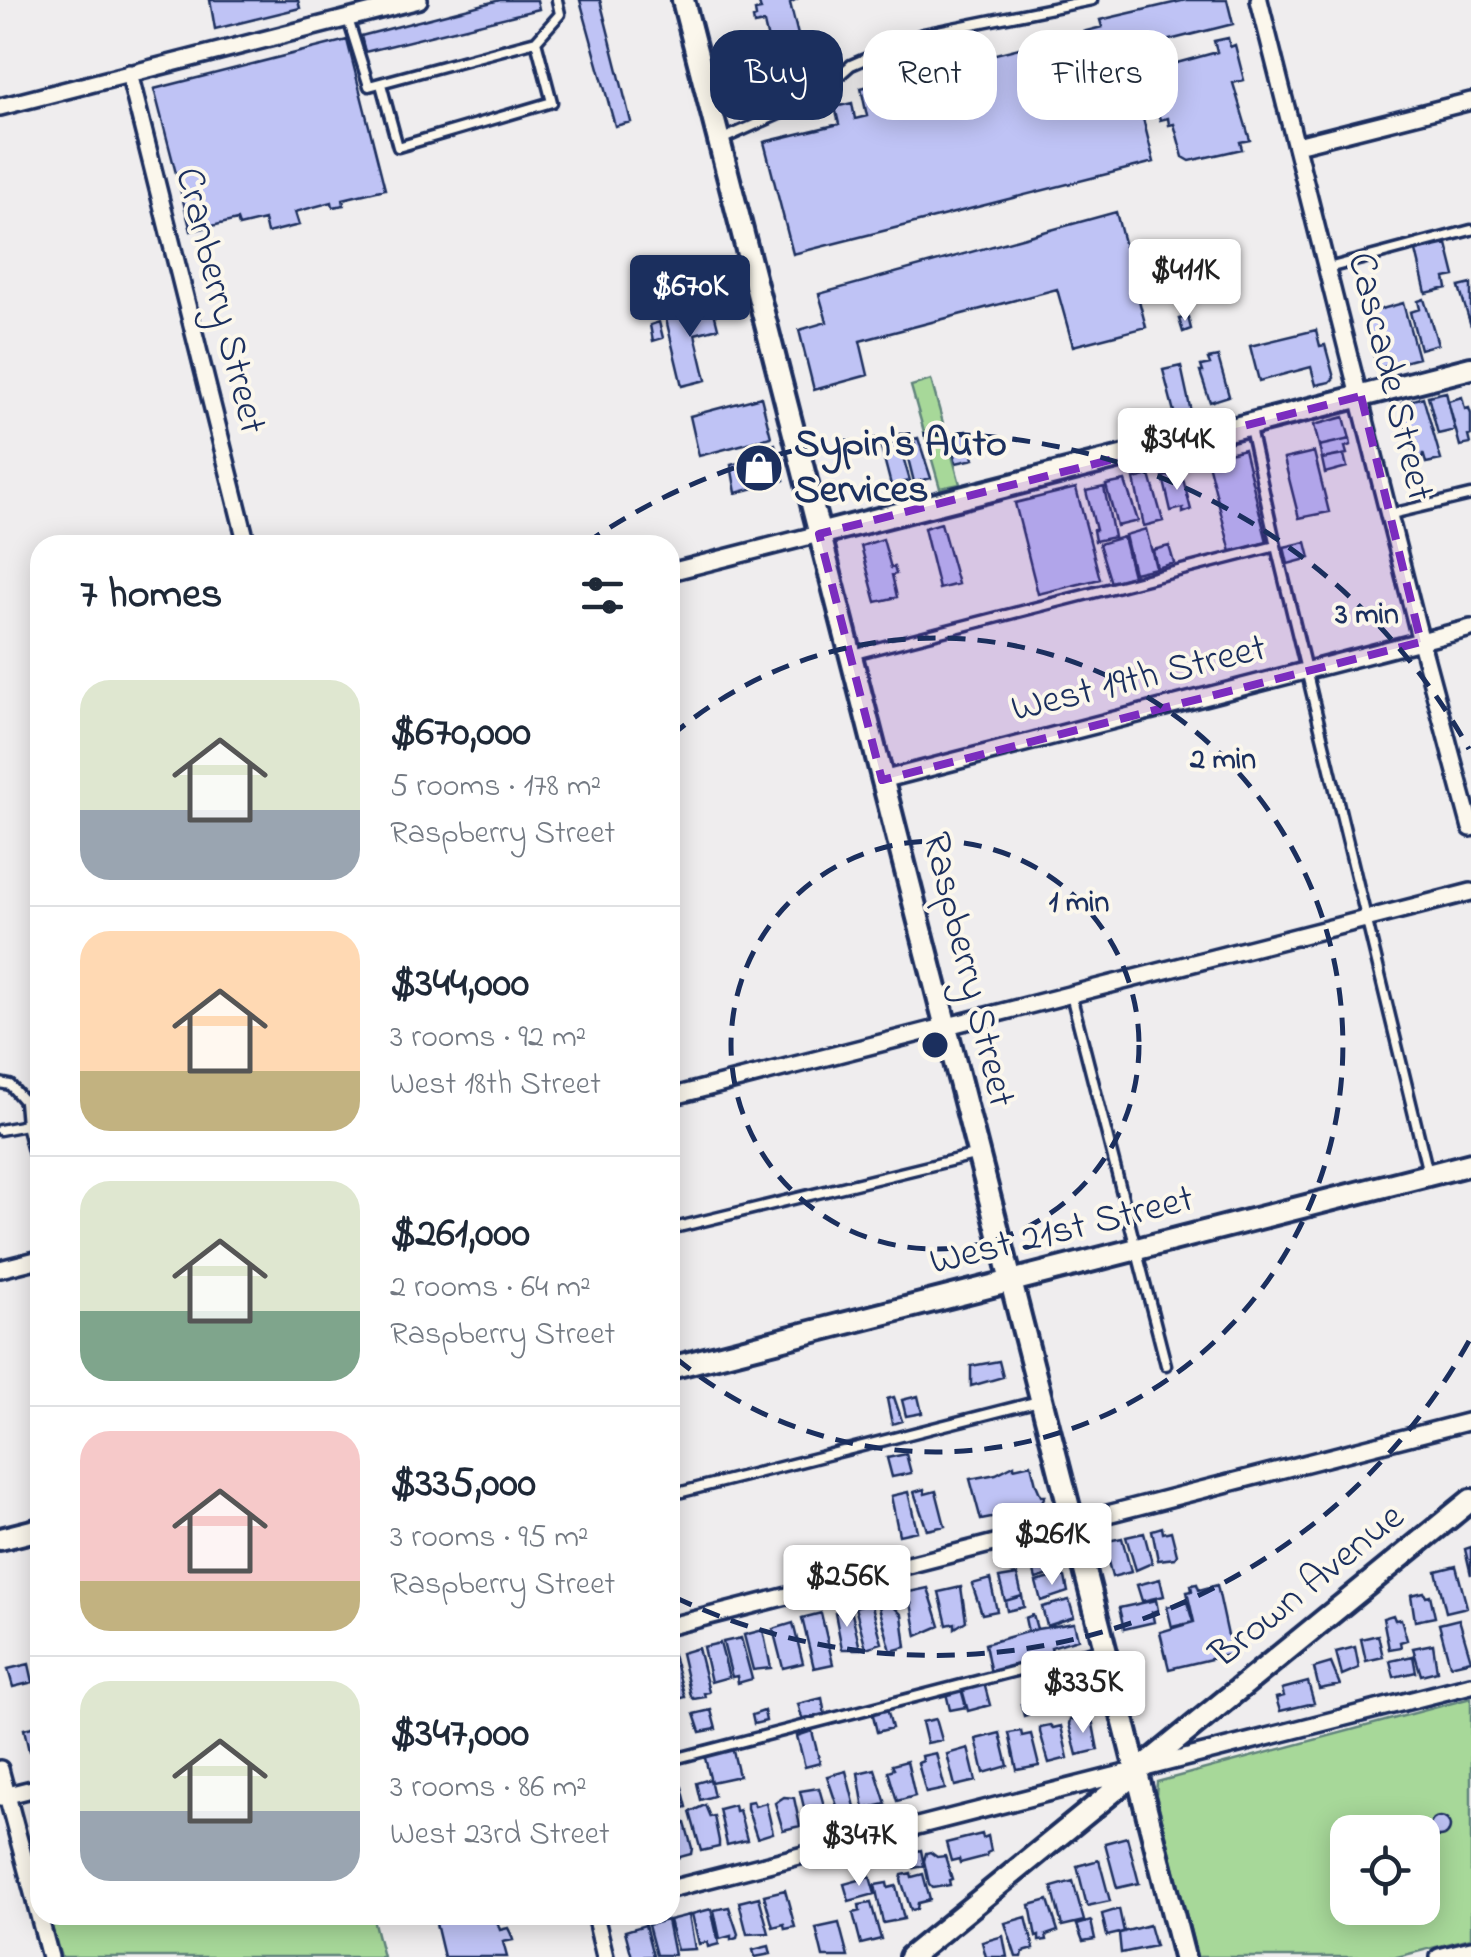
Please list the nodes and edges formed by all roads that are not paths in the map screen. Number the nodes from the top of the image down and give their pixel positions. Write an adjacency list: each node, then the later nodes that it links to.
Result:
1 (419, 0): 6 (street)
2 (557, 0): 7 (lane)
3 (682, 0): 12 (street, Raspberry Street)
4 (1092, 0): 12 (lane)
5 (1259, 0): 13 (street, Cascade Street)
6 (348, 18): 8 (street); 9 (lane)
7 (536, 41): 9 (lane); 9 (lane)
8 (129, 73): 11 (street); 22 (street, Cranberry Street)
9 (381, 84)
10 (1471, 101): 13 (street)
11 (0, 107)
12 (719, 141): 21 (street, Raspberry Street)
13 (1297, 145): 15 (street, Cascade Street)
14 (1471, 230): 15 (lane)
15 (1328, 268): 17 (street, Cascade Street)
16 (1471, 368): 17 (street)
17 (1361, 396): 18 (street); 20 (street, Cascade Street)
18 (1249, 425): 21 (street); 23 (lane)
19 (1471, 495): 20 (lane)
20 (1391, 514): 26 (street, Cascade Street)
21 (819, 534): 24 (street); 27 (street, Raspberry Street)
22 (245, 535)
23 (1276, 546): 27 (lane); 28 (lane)
24 (680, 569)
25 (1471, 628): 26 (street, West 19th Street)
26 (1421, 642): 28 (street, West 19th Street); 30 (street, Cascade Street)
27 (850, 655): 29 (street, Raspberry Street)
28 (1305, 671): 29 (street, West 19th Street); 32 (lane)
29 (882, 780): 34 (street, Raspberry Street)
30 (1471, 828)
31 (1471, 892): 32 (street)
32 (1366, 919): 33 (street); 44 (lane)
33 (1072, 996): 34 (street); 46 (lane)
34 (946, 1028): 36 (street); 42 (street, Raspberry Street)
35 (0, 1083): 38 (lane)
36 (680, 1094)
37 (30, 1097): 38 (lane)
38 (24, 1101): 39 (lane)
39 (26, 1125): 40 (lane); 41 (lane)
40 (0, 1130)
41 (30, 1140)
42 (978, 1154): 45 (lane); 49 (street, Raspberry Street)
43 (1471, 1164): 44 (street, West 21st Street)
44 (1428, 1175): 46 (street, West 21st Street)
45 (680, 1227)
46 (1137, 1249): 49 (street, West 21st Street); 51 (lane)
47 (30, 1262): 48 (street)
48 (0, 1269)
49 (1011, 1281): 50 (street, West 21st Street); 52 (street, Raspberry Street)
50 (680, 1365)
51 (1166, 1366)
52 (1042, 1400): 54 (lane); 56 (street, Raspberry Street)
53 (1471, 1421): 56 (street)
54 (680, 1492)
55 (1471, 1500): 64 (street, Brown Avenue)
56 (1073, 1523): 59 (street); 60 (street, Raspberry Street)
57 (30, 1532): 58 (street)
58 (0, 1539)
59 (680, 1623)
60 (1105, 1648): 62 (lane); 64 (street, Raspberry Street)
61 (1471, 1685): 64 (street)
62 (680, 1757)
63 (0, 1769): 66 (street)
64 (1136, 1770): 67 (street); 74 (street, Brown Avenue); 75 (street, Raspberry Street)
65 (30, 1790): 66 (street)
66 (4, 1796): 68 (street)
67 (680, 1886)
68 (30, 1887)
69 (41, 1925): 72 (street)
70 (598, 1925): 73 (street)
71 (1471, 1949): 76 (street)
72 (50, 1957)
73 (606, 1957)
74 (910, 1957)
75 (1184, 1957)
76 (1439, 1957)

